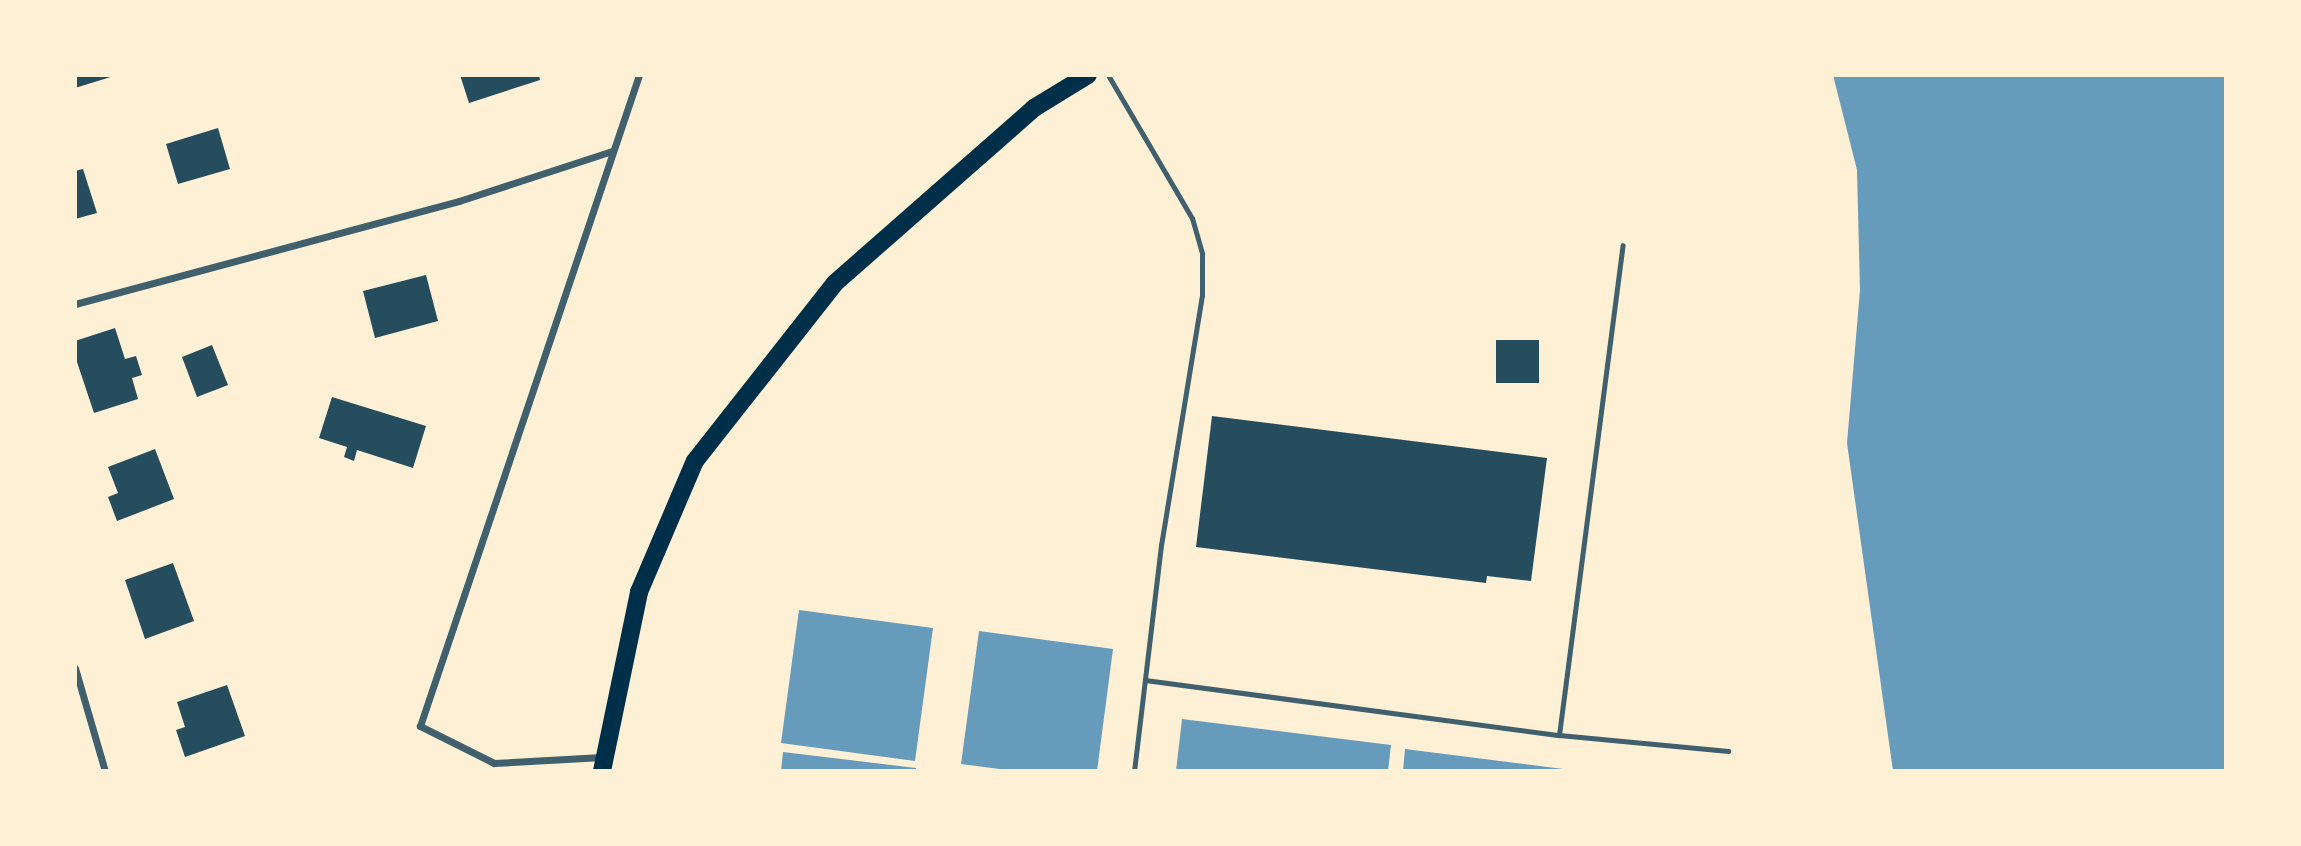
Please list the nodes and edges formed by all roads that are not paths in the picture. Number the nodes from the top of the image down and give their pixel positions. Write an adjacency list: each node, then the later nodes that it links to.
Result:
1 (639, 75): 4 (street)
2 (1088, 75): 11 (main road)
3 (1108, 75): 8 (lane)
4 (612, 150): 6 (street); 12 (street)
5 (1623, 245): 9 (lane)
6 (75, 304)
7 (75, 667): 13 (street)
8 (1145, 680): 9 (lane); 14 (lane)
9 (1559, 735): 10 (lane)
10 (1728, 751)
11 (603, 764): 12 (street)
12 (494, 767)
13 (105, 771)
14 (1134, 771)

